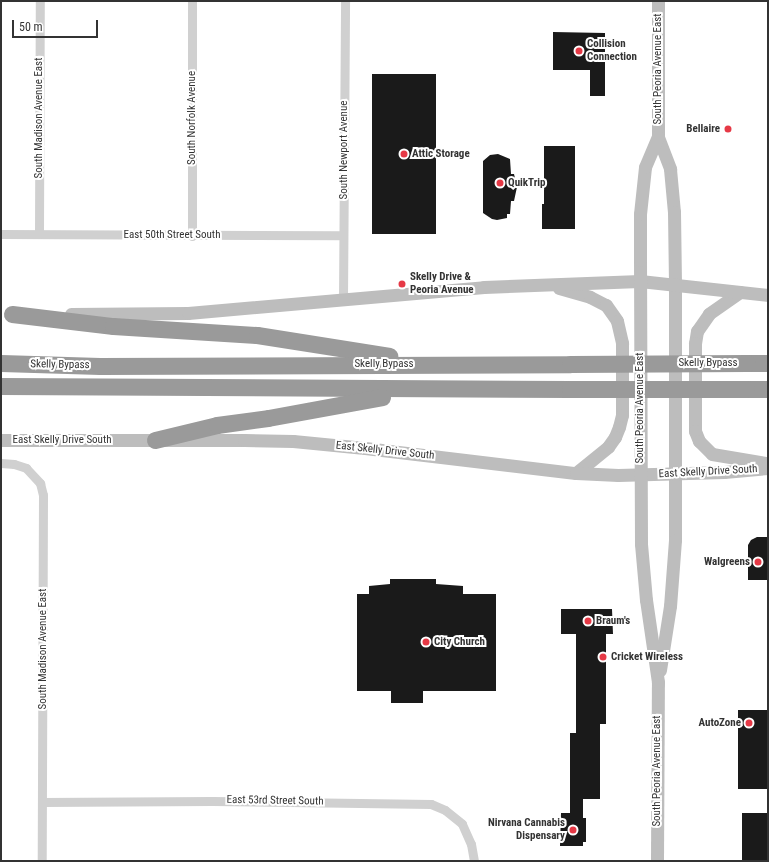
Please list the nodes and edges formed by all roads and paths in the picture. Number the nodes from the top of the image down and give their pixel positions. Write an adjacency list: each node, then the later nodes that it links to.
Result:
1 (40, 1): 7 (street, South Madison Avenue East)
2 (192, 1): 9 (street, South Norfolk Avenue)
3 (345, 1): 8 (street, South Newport Avenue)
4 (658, 1): 5 (main road, South Peoria Avenue East)
5 (658, 137): 10 (main road, South Peoria Avenue East); 11 (main road, South Peoria Avenue East)
6 (1, 234): 7 (street, East 50th Street South)
7 (39, 234): 9 (street, East 50th Street South)
8 (343, 235): 9 (street, East 50th Street South); 15 (street, South Newport Avenue)
9 (192, 236)
10 (640, 281): 11 (main road); 12 (main road); 30 (main road, South Peoria Avenue East)
11 (675, 284): 13 (main road); 29 (main road, South Peoria Avenue East)
12 (548, 285): 15 (main road); 28 (main road)
13 (740, 292): 14 (main road); 26 (main road)
14 (768, 295)
15 (343, 299): 16 (main road)
16 (6, 313): 19 (highway)
17 (1, 363): 19 (highway, Skelly Bypass)
18 (768, 363): 19 (highway, Skelly Bypass, bridge)
19 (440, 364)
20 (1, 386): 21 (highway, Skelly Bypass)
21 (421, 389): 22 (highway, Skelly Bypass, bridge); 24 (highway)
22 (768, 389)
23 (1, 440): 24 (main road, East Skelly Drive South)
24 (156, 440): 28 (main road, East Skelly Drive South)
25 (1, 463): 32 (street, South Madison Avenue East)
26 (768, 464)
27 (768, 468): 29 (main road, East Skelly Drive South)
28 (576, 473): 30 (main road, East Skelly Drive South)
29 (675, 474): 30 (main road, East Skelly Drive South); 31 (main road, South Peoria Avenue East)
30 (640, 475): 31 (main road, South Peoria Avenue East)
31 (658, 682): 35 (main road, South Peoria Avenue East)
32 (42, 802): 33 (street, South Madison Avenue East); 34 (street, East 53rd Street South)
33 (42, 861)
34 (474, 861)
35 (657, 861)

